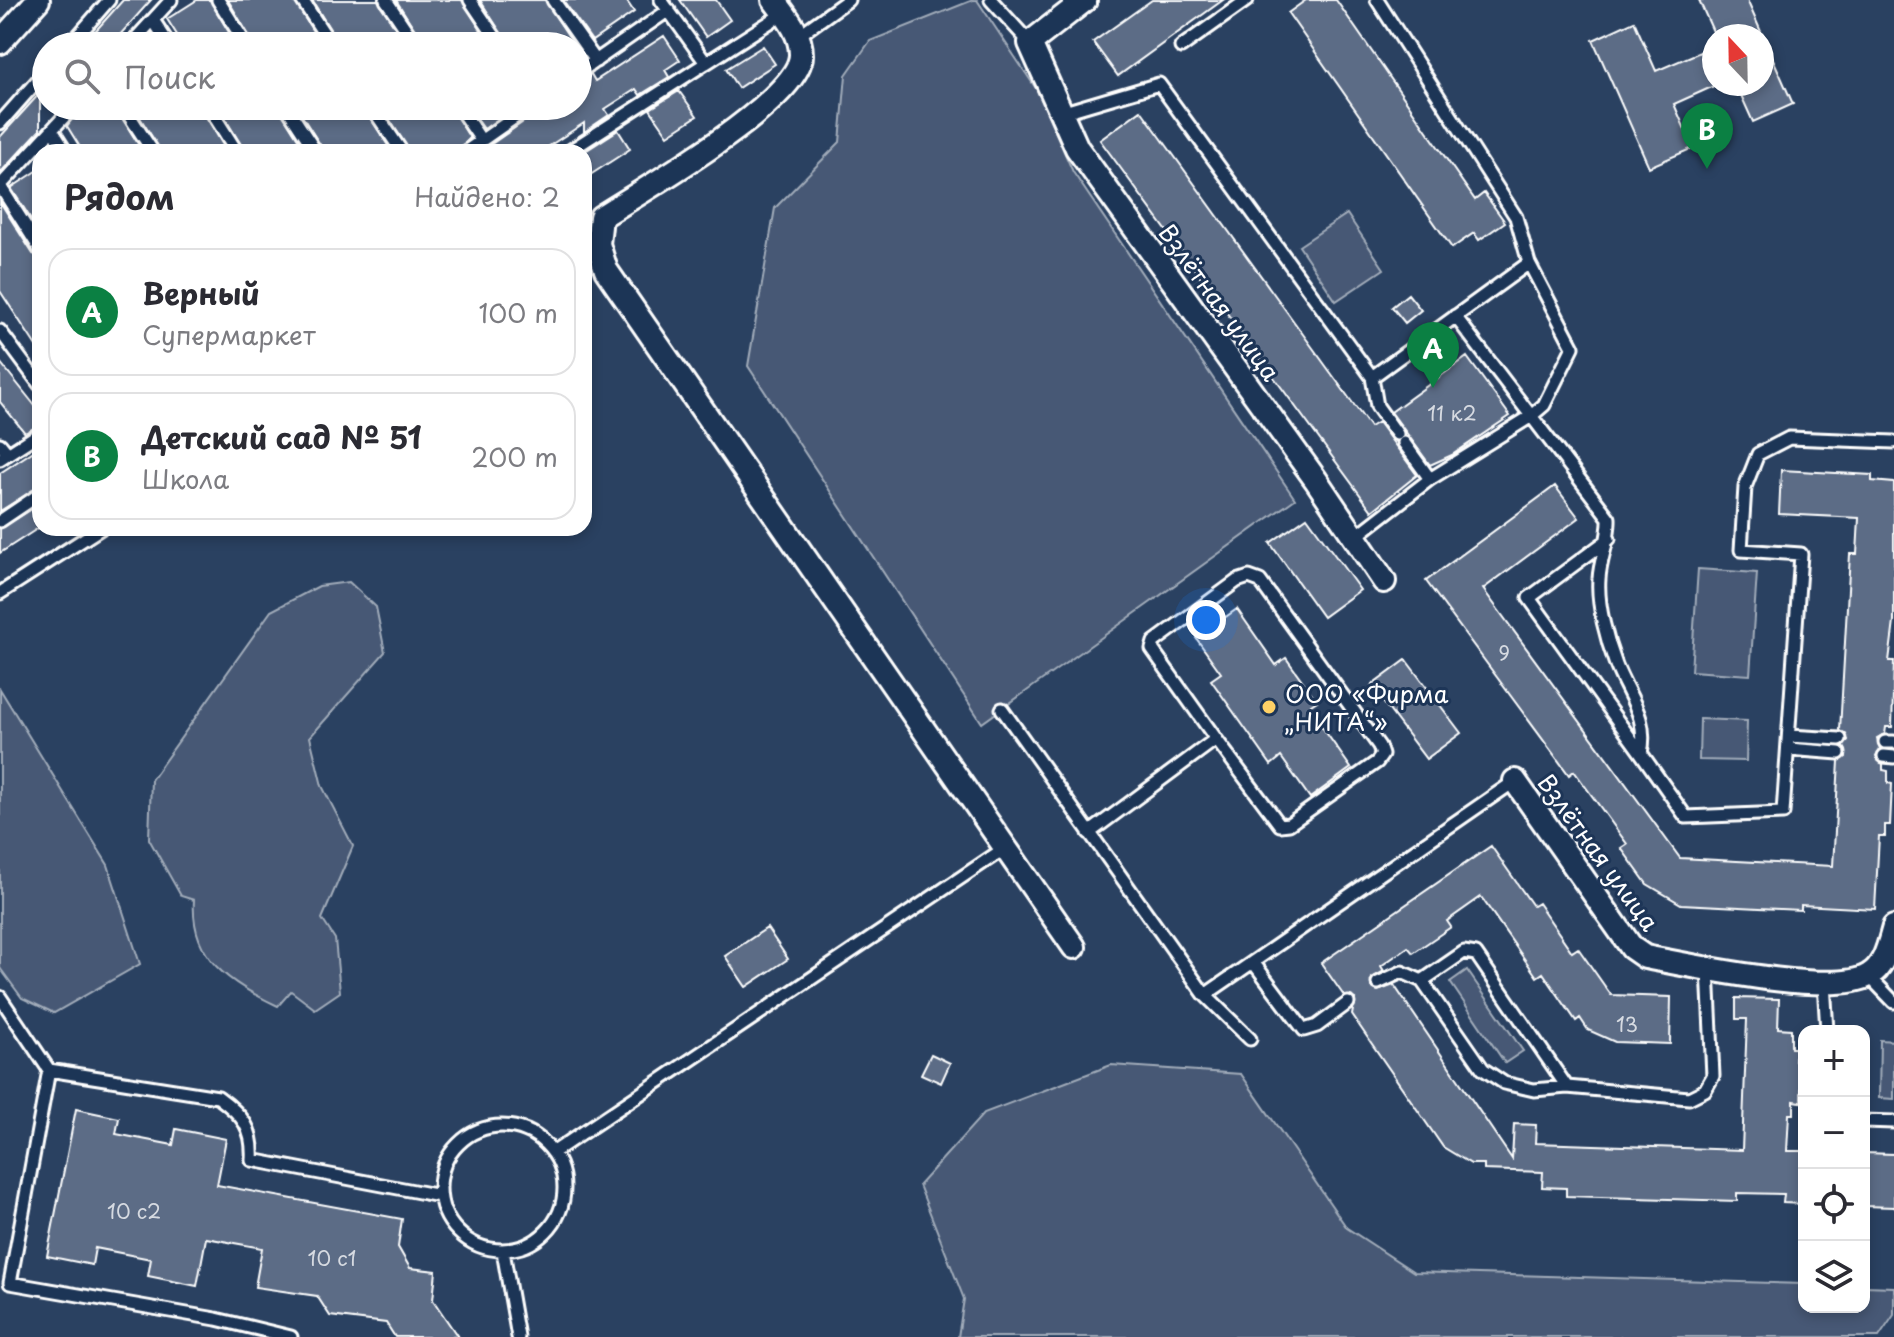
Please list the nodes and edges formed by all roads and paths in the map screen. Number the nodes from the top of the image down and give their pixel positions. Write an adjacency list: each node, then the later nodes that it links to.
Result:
1 (38, 0): 26 (street)
2 (109, 0): 17 (lane)
3 (171, 0): 16 (lane)
4 (218, 0): 20 (lane)
5 (302, 0): 21 (lane)
6 (386, 0): 22 (lane)
7 (470, 0): 23 (lane)
8 (553, 0): 24 (lane)
9 (848, 0): 25 (lane)
10 (991, 0): 27 (lane)
11 (1085, 0): 27 (street)
12 (1247, 0): 28 (lane)
13 (1377, 0): 57 (lane)
14 (665, 5): 30 (lane); 31 (lane)
15 (779, 7): 25 (street); 31 (lane)
16 (153, 20): 18 (lane); 19 (lane)
17 (81, 32)
18 (142, 32)
19 (161, 32)
20 (238, 32)
21 (323, 32)
22 (408, 32)
23 (492, 32)
24 (576, 32)
25 (798, 36): 55 (street)
26 (0, 42)
27 (1030, 43): 34 (street, Взлётная улица)
28 (1181, 47)
29 (592, 55): 30 (lane)
30 (596, 61): 32 (lane)
31 (706, 63): 52 (lane)
32 (592, 64)
33 (32, 87): 42 (lane)
34 (1060, 113): 61 (lane); 71 (street, Взлётная улица)
35 (61, 120): 43 (lane)
36 (132, 120): 47 (lane)
37 (217, 120): 48 (lane)
38 (295, 120): 49 (lane)
39 (380, 120): 50 (lane)
40 (467, 120): 44 (lane)
41 (510, 120): 44 (lane)
42 (0, 123)
43 (52, 130): 45 (lane); 46 (lane)
44 (481, 140): 51 (lane)
45 (39, 144)
46 (61, 144)
47 (148, 144)
48 (232, 144)
49 (311, 144)
50 (397, 144)
51 (476, 144)
52 (580, 144)
53 (32, 152): 54 (lane)
54 (0, 186): 56 (lane)
55 (593, 222): 84 (street)
56 (32, 236)
57 (1529, 263): 58 (lane); 62 (lane)
58 (1455, 316): 61 (lane); 62 (lane)
59 (0, 331): 60 (lane)
60 (32, 374)
61 (1372, 377): 67 (lane)
62 (1530, 417): 67 (lane); 72 (lane)
63 (32, 438): 66 (lane)
64 (1894, 442): 76 (lane)
65 (0, 444): 66 (lane)
66 (4, 457)
67 (1430, 479): 71 (lane)
68 (32, 499): 69 (lane)
69 (0, 521)
70 (89, 536): 74 (lane)
71 (1353, 538): 73 (street, Взлётная улица)
72 (1610, 539): 80 (lane); 80 (lane)
73 (1384, 581)
74 (0, 593)
75 (1002, 709): 83 (lane)
76 (1789, 736): 78 (lane); 79 (lane)
77 (1216, 739): 77 (lane); 83 (lane)
78 (1840, 739)
79 (1788, 749): 80 (lane); 81 (lane)
80 (1641, 753)
81 (1839, 753)
82 (1515, 781): 87 (lane); 88 (street, Взлётная улица)
83 (1089, 833): 93 (lane)
84 (1005, 848): 86 (street); 103 (lane)
85 (1894, 927): 89 (street)
86 (1074, 947)
87 (1253, 962): 93 (lane); 96 (lane)
88 (1708, 968): 92 (street, Взлётная улица); 100 (lane)
89 (1869, 976): 92 (street, Взлётная улица); 95 (lane)
90 (1422, 981): 91 (lane); 100 (lane); 100 (lane)
91 (1378, 983)
92 (1824, 983): 97 (lane)
93 (1205, 995): 98 (lane)
94 (0, 997): 99 (lane)
95 (1894, 1002)
96 (1348, 1003)
97 (1827, 1025)
98 (1250, 1039)
99 (49, 1070): 104 (lane); 106 (lane)
100 (1567, 1087)
101 (1870, 1121): 102 (lane)
102 (1894, 1122)
103 (554, 1152): 104 (lane); 105 (lane)
104 (440, 1196): 105 (lane)
105 (503, 1251): 107 (lane)
106 (291, 1337)
107 (518, 1337)

